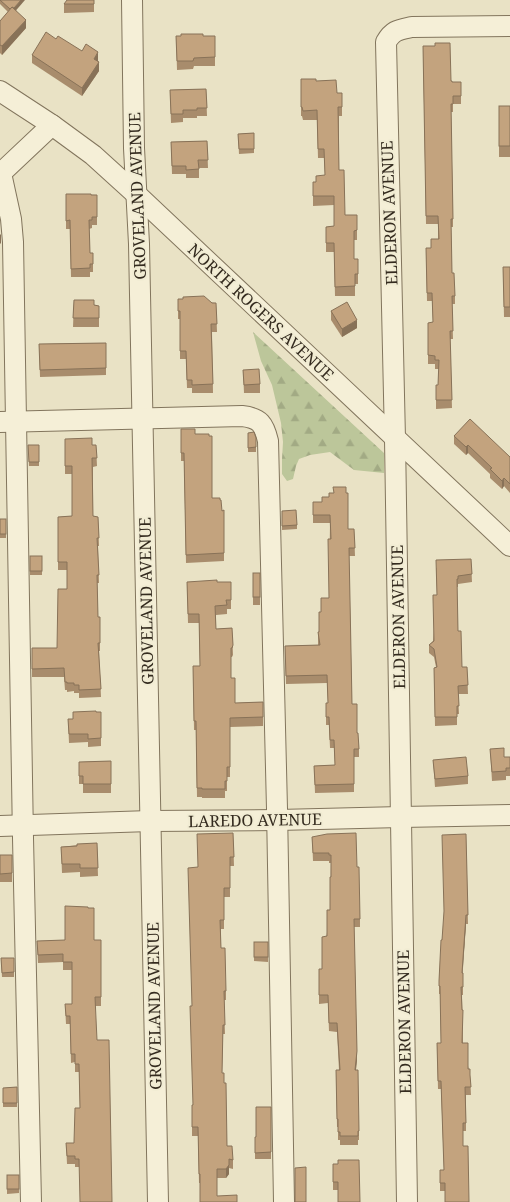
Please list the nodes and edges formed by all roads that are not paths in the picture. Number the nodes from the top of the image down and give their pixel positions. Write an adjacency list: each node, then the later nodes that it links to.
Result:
1 (132, 0): 6 (street, GROVELAND AVENUE)
2 (510, 26): 9 (street, ELDERON AVENUE)
3 (0, 91): 4 (street, NORTH ROGERS AVENUE)
4 (52, 126): 5 (street); 6 (street, NORTH ROGERS AVENUE)
5 (0, 174): 8 (street)
6 (136, 194): 7 (street, GROVELAND AVENUE); 9 (street, NORTH ROGERS AVENUE)
7 (142, 419): 8 (street); 13 (street); 14 (street, GROVELAND AVENUE)
8 (8, 422): 15 (street)
9 (395, 439): 10 (street, NORTH ROGERS AVENUE); 12 (street, ELDERON AVENUE)
10 (510, 546)
11 (510, 815): 12 (street, LAREDO AVENUE)
12 (401, 817): 13 (street, LAREDO AVENUE); 20 (street, ELDERON AVENUE)
13 (278, 820): 14 (street, LAREDO AVENUE); 19 (street)
14 (150, 821): 15 (street, LAREDO AVENUE); 18 (street, GROVELAND AVENUE)
15 (23, 825): 16 (street, LAREDO AVENUE); 17 (street)
16 (0, 826)
17 (31, 1202)
18 (158, 1202)
19 (284, 1202)
20 (407, 1202)

